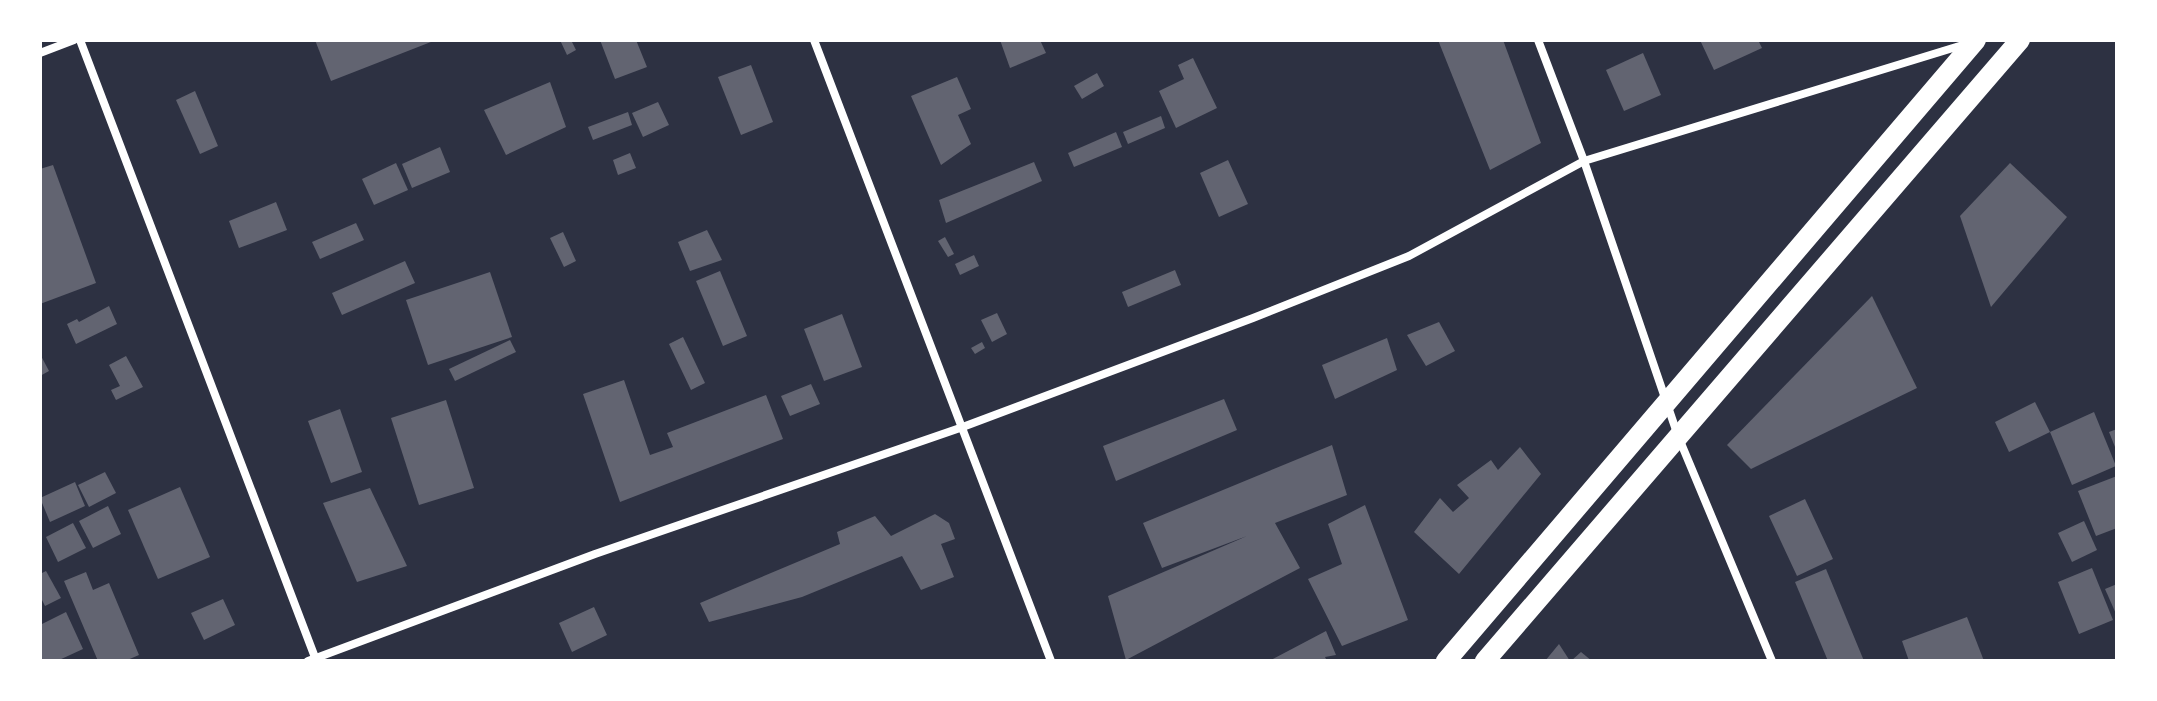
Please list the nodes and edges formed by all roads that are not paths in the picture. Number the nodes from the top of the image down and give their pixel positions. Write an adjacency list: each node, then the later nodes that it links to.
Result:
1 (77, 40): 6 (street); 11 (street)
2 (814, 40): 9 (street)
3 (1538, 40): 7 (street)
4 (1977, 40): 7 (street); 8 (main road)
5 (2020, 40): 10 (main road)
6 (40, 53)
7 (1584, 161): 8 (street); 9 (street)
8 (1666, 403): 10 (street); 13 (main road)
9 (960, 428): 11 (street); 12 (street)
10 (1678, 436): 14 (main road); 15 (street)
11 (313, 660)
12 (1051, 661)
13 (1446, 661)
14 (1485, 661)
15 (1772, 661)

